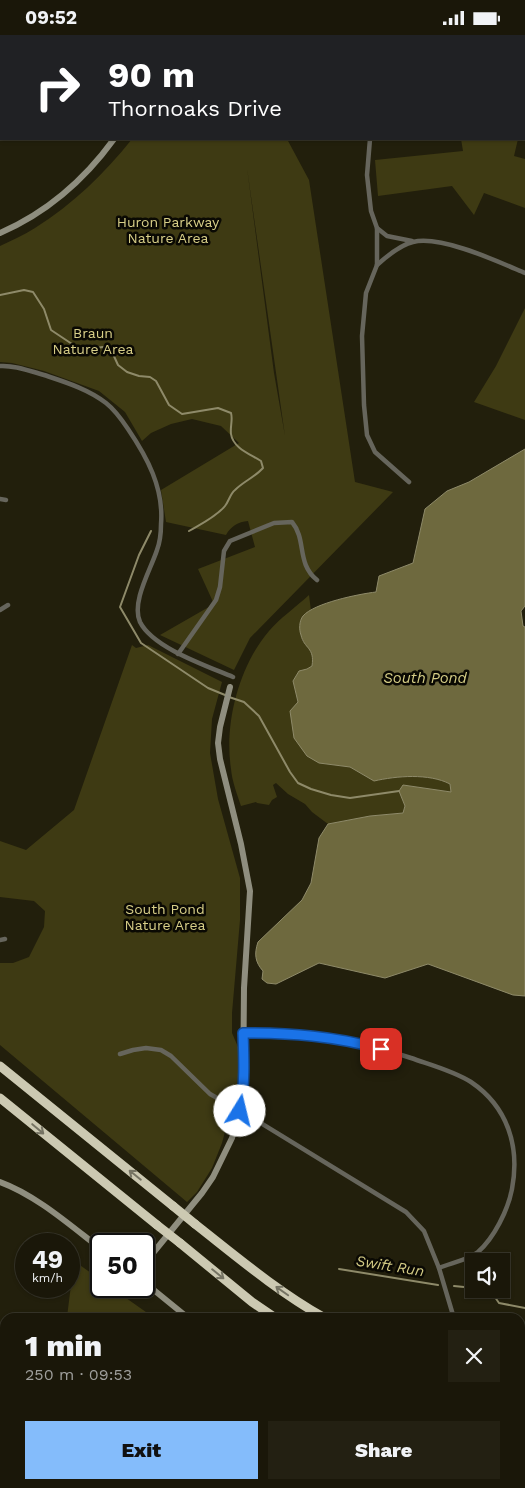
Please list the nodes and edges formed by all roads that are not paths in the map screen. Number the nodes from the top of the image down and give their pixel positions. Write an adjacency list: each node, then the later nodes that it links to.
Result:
1 (113, 140): 4 (main road)
2 (370, 140): 3 (street)
3 (377, 228): 5 (street); 6 (street)
4 (0, 233)
5 (414, 241): 6 (street); 7 (street)
6 (377, 265): 9 (street)
7 (525, 273)
8 (0, 366): 13 (street)
9 (409, 482)
10 (316, 581): 13 (street)
11 (8, 605): 12 (street)
12 (0, 610)
13 (178, 654): 14 (street)
14 (233, 677)
15 (230, 687): 16 (main road)
16 (243, 1033): 20 (main road); 24 (street)
17 (120, 1054): 20 (street)
18 (0, 1066): 28 (highway, one-way to 18, bridge)
19 (0, 1098): 27 (highway, one-way to 27, bridge)
20 (240, 1111): 23 (main road); 24 (street)
21 (0, 1182): 22 (main road)
22 (90, 1241)
23 (155, 1251)
24 (439, 1268): 29 (street)
25 (155, 1291): 26 (main road)
26 (182, 1313)
27 (268, 1313)
28 (316, 1313)
29 (451, 1313)

